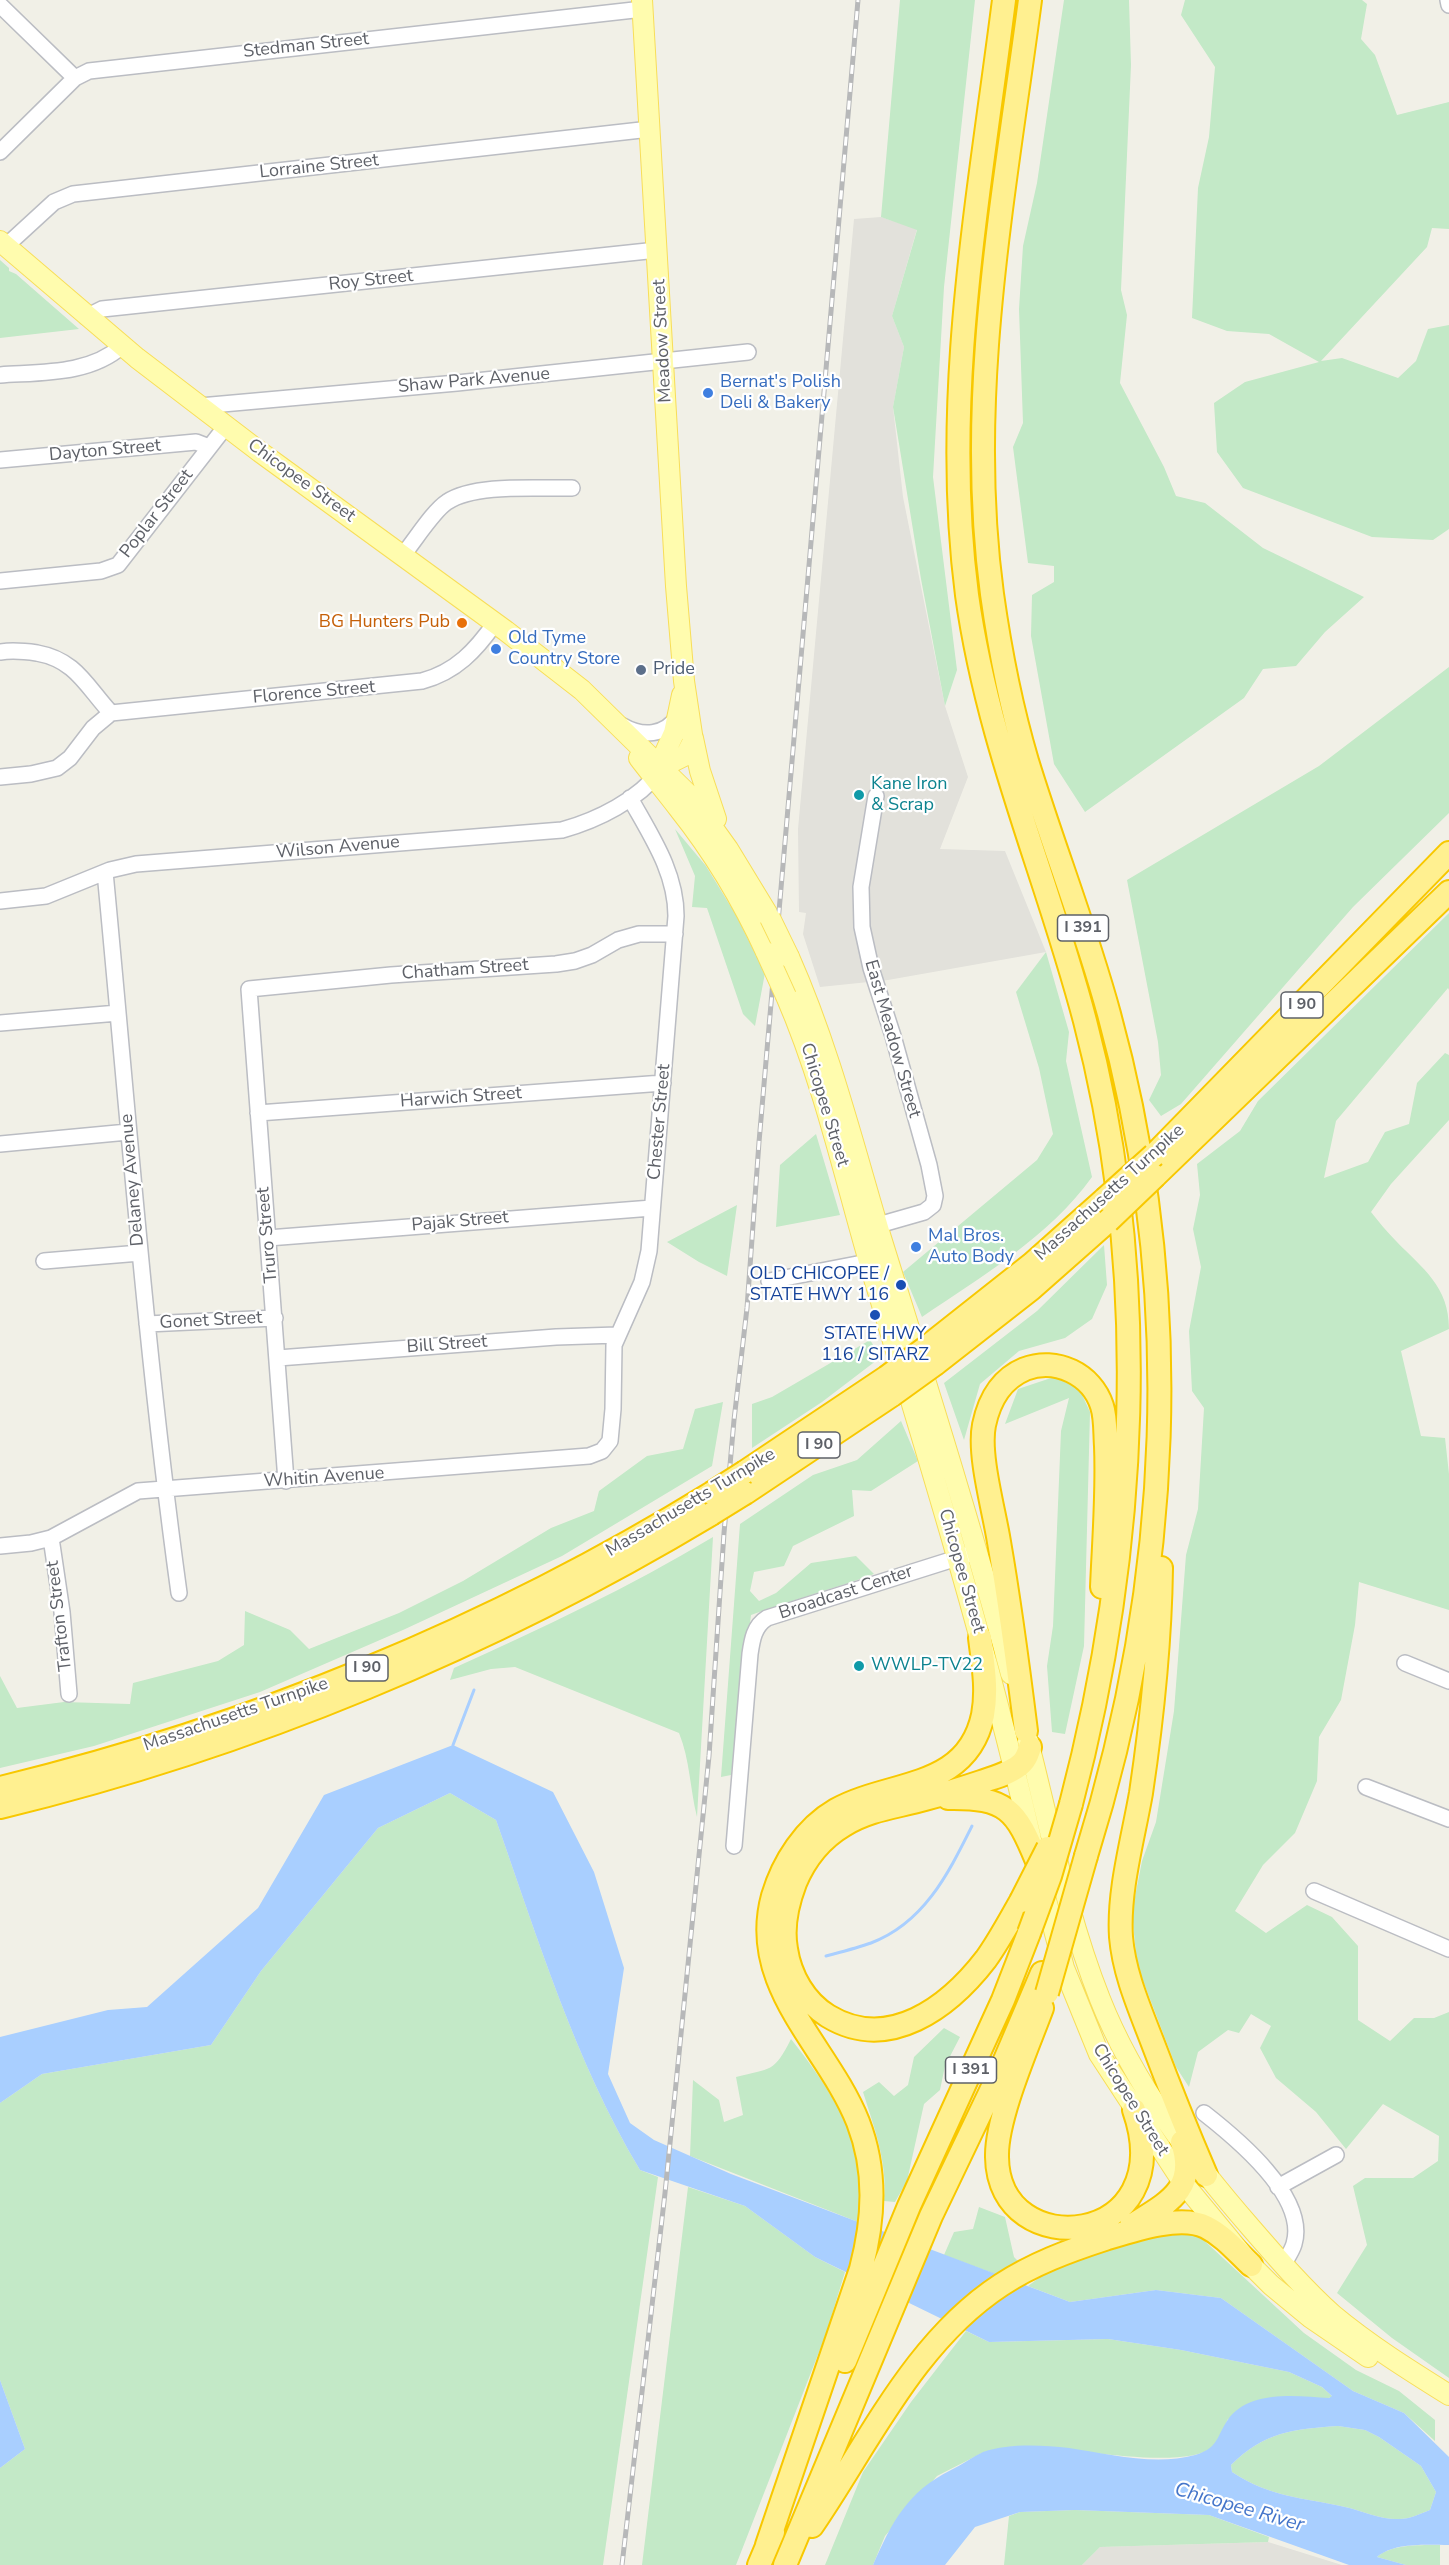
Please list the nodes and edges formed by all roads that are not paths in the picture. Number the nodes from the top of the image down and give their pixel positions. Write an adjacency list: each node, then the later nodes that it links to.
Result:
1 (1004, 0): 74 (highway, I 391)
2 (1029, 0): 60 (highway, I 391)
3 (1448, 0): 6 (street)
4 (643, 4): 7 (street, Stedman Street); 8 (main road, Meadow Street)
5 (0, 5): 7 (street)
6 (1449, 5)
7 (75, 78): 9 (street, Stedman Street)
8 (650, 129): 10 (street, Lorraine Street); 11 (main road, Meadow Street)
9 (0, 152)
10 (3, 244): 12 (main road, Chicopee Street)
11 (657, 250): 12 (street, Roy Street); 15 (main road, Meadow Street)
12 (86, 317): 13 (main road, Chicopee Street)
13 (122, 346): 16 (street); 17 (main road, Chicopee Street)
14 (748, 352): 15 (street, Shaw Park Avenue)
15 (664, 362): 17 (street, Shaw Park Avenue); 26 (main road, Meadow Street)
16 (0, 375)
17 (200, 406): 18 (main road, Chicopee Street)
18 (226, 426): 19 (street, Poplar Street); 22 (main road, Chicopee Street)
19 (209, 447): 20 (street, Dayton Street); 23 (street, Poplar Street)
20 (0, 460)
21 (572, 488): 22 (street)
22 (402, 556): 24 (main road, Chicopee Street)
23 (0, 580)
24 (495, 623): 27 (street, Florence Street); 28 (main road, Chicopee Street)
25 (0, 652): 27 (street)
26 (684, 681): 29 (main road, Meadow Street); 30 (main road, Meadow Street)
27 (111, 713): 32 (street)
28 (607, 714): 29 (street); 31 (main road, Chicopee Street)
29 (678, 716): 31 (main road, Meadow Street)
30 (693, 734): 31 (main road); 35 (main road, Meadow Street)
31 (658, 773): 34 (street, Wilson Avenue); 35 (main road, Chicopee Street); 50 (main road, Chicopee Street, bridge)
32 (0, 777)
33 (876, 796): 50 (street, East Meadow Street)
34 (630, 798): 37 (street, Wilson Avenue); 40 (street, Chester Street)
35 (728, 849): 50 (main road, Chicopee Street, bridge)
36 (1449, 853): 48 (highway, Massachusetts Turnpike / I 90)
37 (105, 872): 39 (street, Wilson Avenue); 42 (street, Delaney Avenue)
38 (1449, 892): 48 (highway, Massachusetts Turnpike / I 90)
39 (0, 901)
40 (675, 934): 41 (street, Chatham Street); 44 (street, Chester Street)
41 (249, 988): 45 (street, Truro Street)
42 (118, 1013): 43 (street); 46 (street, Delaney Avenue)
43 (0, 1023)
44 (663, 1083): 45 (street, Harwich Street); 49 (street, Chester Street)
45 (258, 1113): 51 (street, Truro Street)
46 (128, 1132): 47 (street); 52 (street, Delaney Avenue)
47 (0, 1144)
48 (1154, 1165): 64 (highway, Massachusetts Turnpike / I 90, bridge)
49 (652, 1208): 51 (street, Pajak Street); 58 (street, Chester Street)
50 (870, 1228): 53 (main road, Chicopee Street)
51 (268, 1238): 56 (street, Truro Street)
52 (140, 1253): 54 (street); 57 (street, Delaney Avenue)
53 (878, 1260): 55 (street); 67 (main road, Chicopee Street); 68 (main road, Chicopee Street)
54 (44, 1261)
55 (769, 1281)
56 (275, 1318): 57 (street, Gonet Street); 59 (street, Truro Street)
57 (147, 1324): 63 (street, Delaney Avenue)
58 (617, 1335): 59 (street, Bill Street); 61 (street, Chester Street)
59 (278, 1358): 62 (street, Truro Street)
60 (1160, 1421): 87 (highway, I 391, bridge); 92 (highway)
61 (606, 1448): 62 (street, Whitin Avenue)
62 (286, 1481): 63 (street, Whitin Avenue)
63 (165, 1488): 65 (street, Whitin Avenue); 69 (street, Delaney Avenue)
64 (711, 1504): 78 (highway, Massachusetts Turnpike / I 90); 81 (highway, Massachusetts Turnpike / I 90)
65 (51, 1538): 66 (street, Whitin Avenue); 73 (street, Trafton Street)
66 (0, 1546)
67 (976, 1552): 68 (street, Broadcast Center); 75 (main road, Chicopee Street)
68 (957, 1557): 70 (main road, Chicopee Street); 83 (street, Broadcast Center)
69 (179, 1593)
70 (980, 1638): 76 (main road, Chicopee Street); 98 (highway)
71 (1405, 1663): 72 (street)
72 (1449, 1681)
73 (69, 1694)
74 (1094, 1706): 75 (highway); 80 (highway, I 391)
75 (1028, 1739): 76 (highway); 90 (main road, Chicopee Street)
76 (1014, 1768): 79 (highway); 84 (main road, Chicopee Street)
77 (1366, 1787): 82 (street)
78 (0, 1788)
79 (923, 1800): 80 (highway, bridge); 84 (highway)
80 (1071, 1804): 98 (highway, I 391, bridge)
81 (0, 1807)
82 (1449, 1819)
83 (734, 1846)
84 (1037, 1862): 88 (main road, Chicopee Street)
85 (1314, 1891): 86 (street)
86 (1449, 1948)
87 (1044, 1983): 88 (highway); 102 (highway, I 391)
88 (1134, 2110): 93 (main road, Chicopee Street)
89 (1204, 2113): 94 (street)
90 (1181, 2141): 92 (main road, Chicopee Street); 93 (highway)
91 (1336, 2155): 94 (street)
92 (1206, 2175): 97 (main road, Chicopee Street)
93 (1184, 2184): 95 (highway); 96 (main road, Chicopee Street)
94 (1278, 2187): 97 (street)
95 (1117, 2235): 96 (highway); 102 (highway)
96 (1251, 2265): 100 (main road, Chicopee Street)
97 (1283, 2265): 99 (main road, Chicopee Street)
98 (856, 2311): 101 (highway, I 391)
99 (1449, 2395)
100 (1449, 2409)
101 (763, 2555)
102 (785, 2565)

